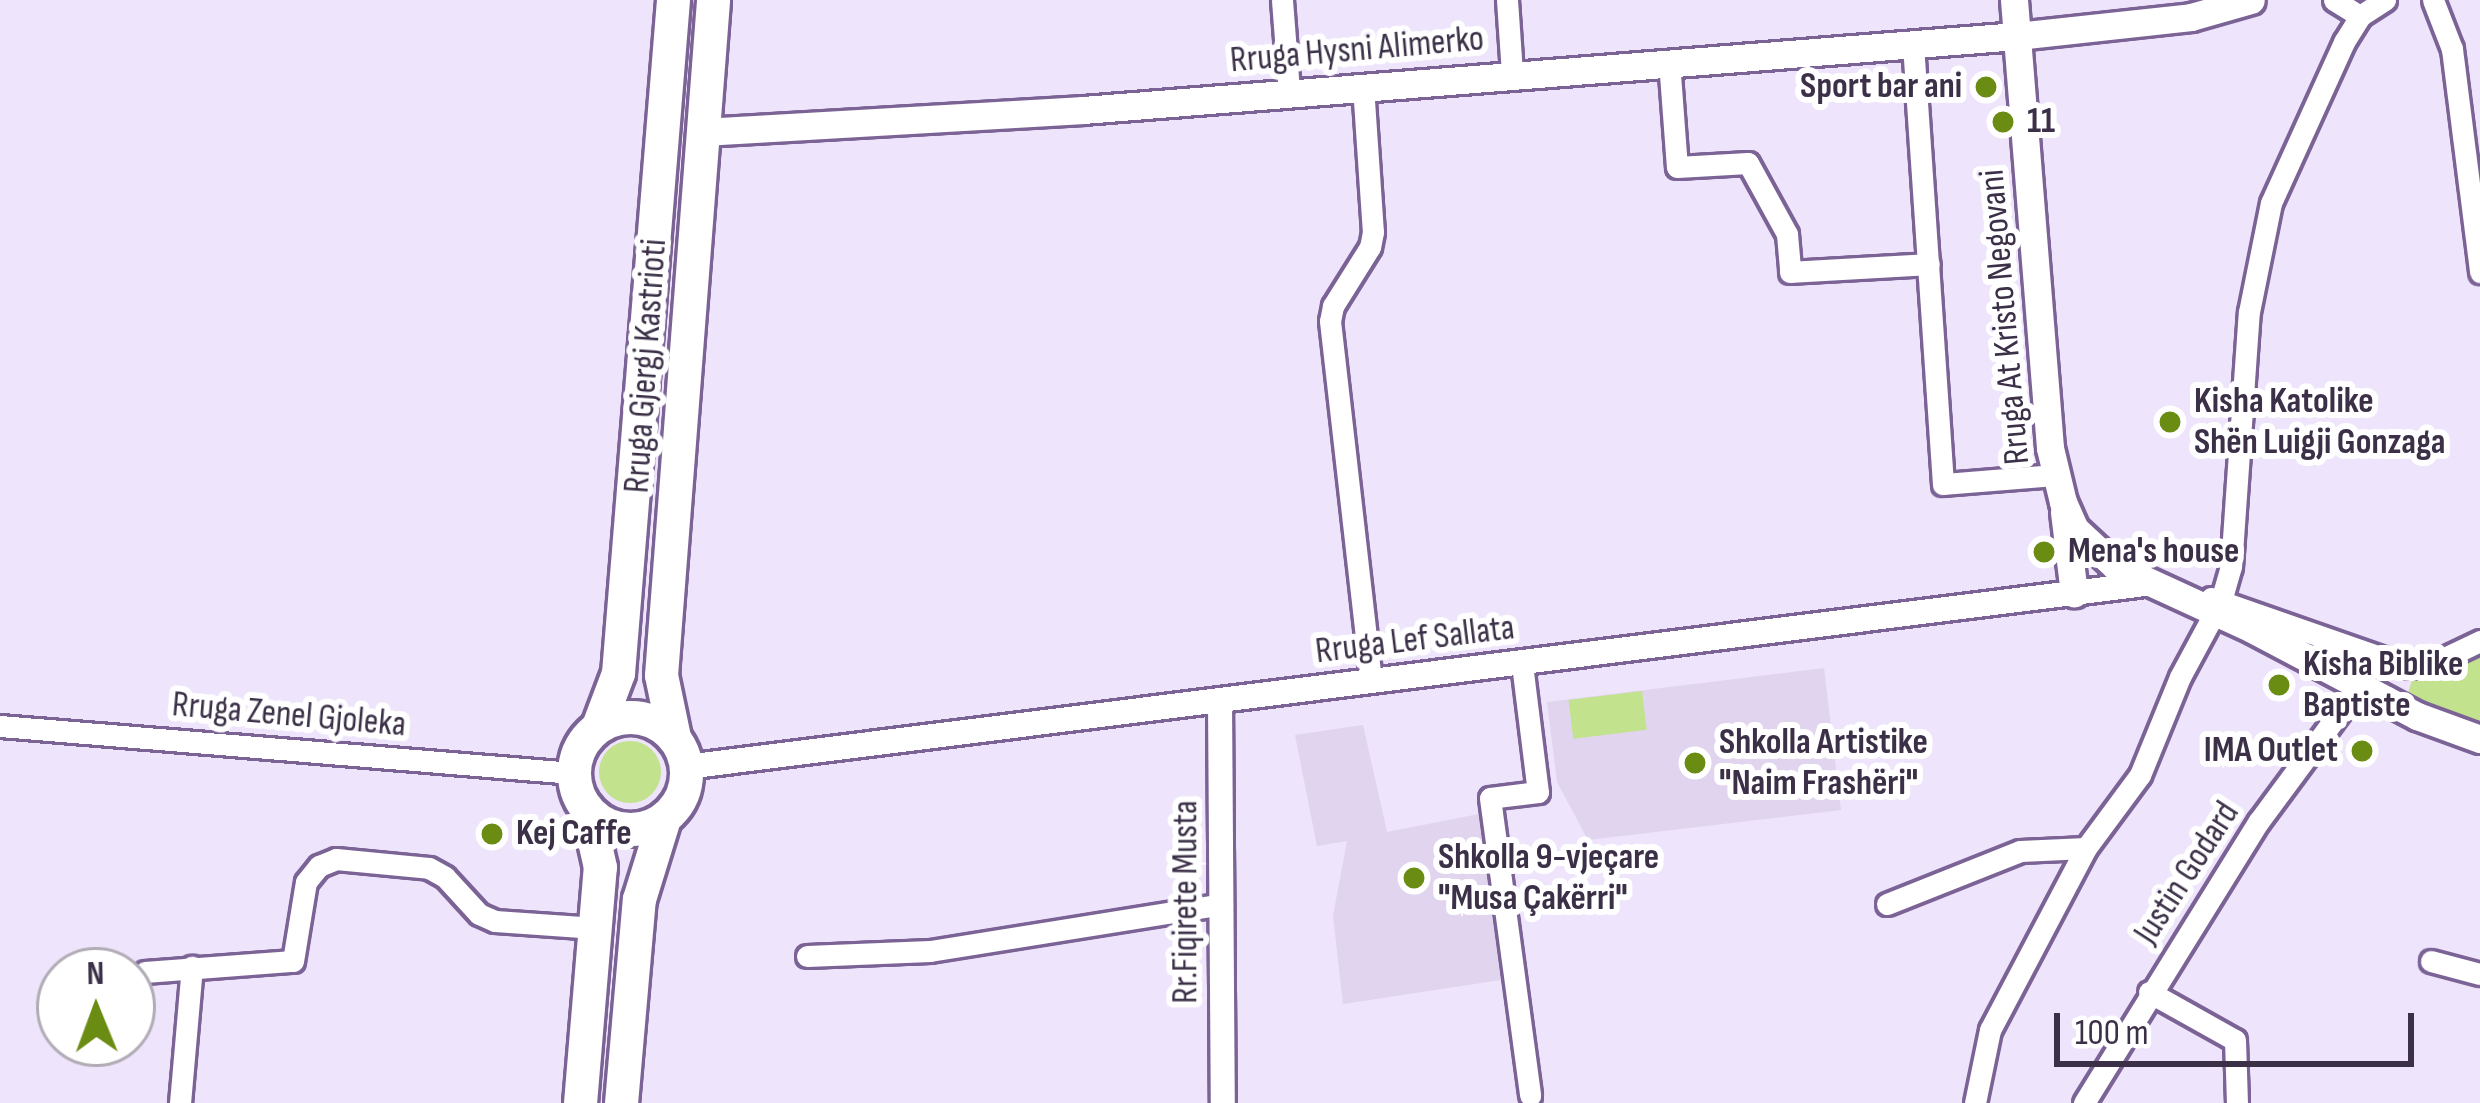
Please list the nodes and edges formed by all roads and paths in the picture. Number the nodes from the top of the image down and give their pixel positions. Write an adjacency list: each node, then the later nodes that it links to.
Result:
1 (673, 0): 30 (main road, Rruga Gjergj Kastrioti)
2 (713, 0): 17 (main road, Rruga Gjergj Kastrioti)
3 (1282, 0): 16 (street)
4 (1507, 0): 14 (street)
5 (2014, 0): 11 (main road, Rruga At Kristo Negovani)
6 (2251, 0): 11 (main road, Rruga Hysni Alimerko)
7 (2334, 0): 10 (street)
8 (2385, 0): 10 (street)
9 (2433, 0): 19 (street)
10 (2360, 16): 23 (street)
11 (2017, 37): 12 (main road, Rruga Hysni Alimerko); 20 (main road, Rruga At Kristo Negovani)
12 (1913, 44): 13 (main road, Rruga Hysni Alimerko); 18 (street)
13 (1669, 62): 14 (main road, Rruga Hysni Alimerko); 18 (street)
14 (1512, 73): 15 (main road, Rruga Hysni Alimerko)
15 (1364, 86): 16 (main road, Rruga Hysni Alimerko); 26 (street)
16 (1289, 92): 17 (main road, Rruga Hysni Alimerko)
17 (703, 132): 32 (main road, Rruga Gjergj Kastrioti)
18 (1929, 264): 20 (street)
19 (2480, 272)
20 (2059, 489): 21 (main road, Rruga At Kristo Negovani); 22 (main road)
21 (2152, 583): 22 (street, Rruga Lef Sallata); 23 (main road, Rruga At Kristo Negovani)
22 (2074, 593): 25 (street, Rruga Lef Sallata)
23 (2218, 606): 24 (street, Rruga At Kristo Negovani); 27 (main road, Rruga At Kristo Negovani); 36 (street)
24 (2480, 640)
25 (1522, 664): 26 (street, Rruga Lef Sallata); 46 (street)
26 (1371, 682): 28 (street, Rruga Lef Sallata)
27 (2359, 687): 31 (main road, Rruga At Kristo Negovani); 45 (street, Justin Godard)
28 (1220, 700): 32 (street, Rruga Lef Sallata); 37 (street, Rr.Fiqirete Musta)
29 (0, 726): 33 (street, Rruga Zenel Gjoleka)
30 (598, 726): 32 (main road); 33 (main road)
31 (2480, 739)
32 (680, 752): 35 (main road)
33 (573, 773): 34 (main road)
34 (587, 810): 35 (main road); 39 (main road)
35 (664, 818): 49 (main road)
36 (2086, 848): 38 (street); 51 (street)
37 (1222, 904): 40 (street); 50 (street, Rr.Fiqirete Musta)
38 (1887, 904)
39 (596, 928): 42 (street); 48 (main road)
40 (807, 956)
41 (2431, 961): 44 (street)
42 (192, 967): 43 (street); 47 (street)
43 (156, 971)
44 (2480, 974)
45 (2149, 992): 52 (street, Justin Godard); 53 (street)
46 (1530, 1095)
47 (179, 1103)
48 (580, 1103)
49 (620, 1103)
50 (1223, 1103)
51 (1975, 1103)
52 (2084, 1103)
53 (2236, 1103)

